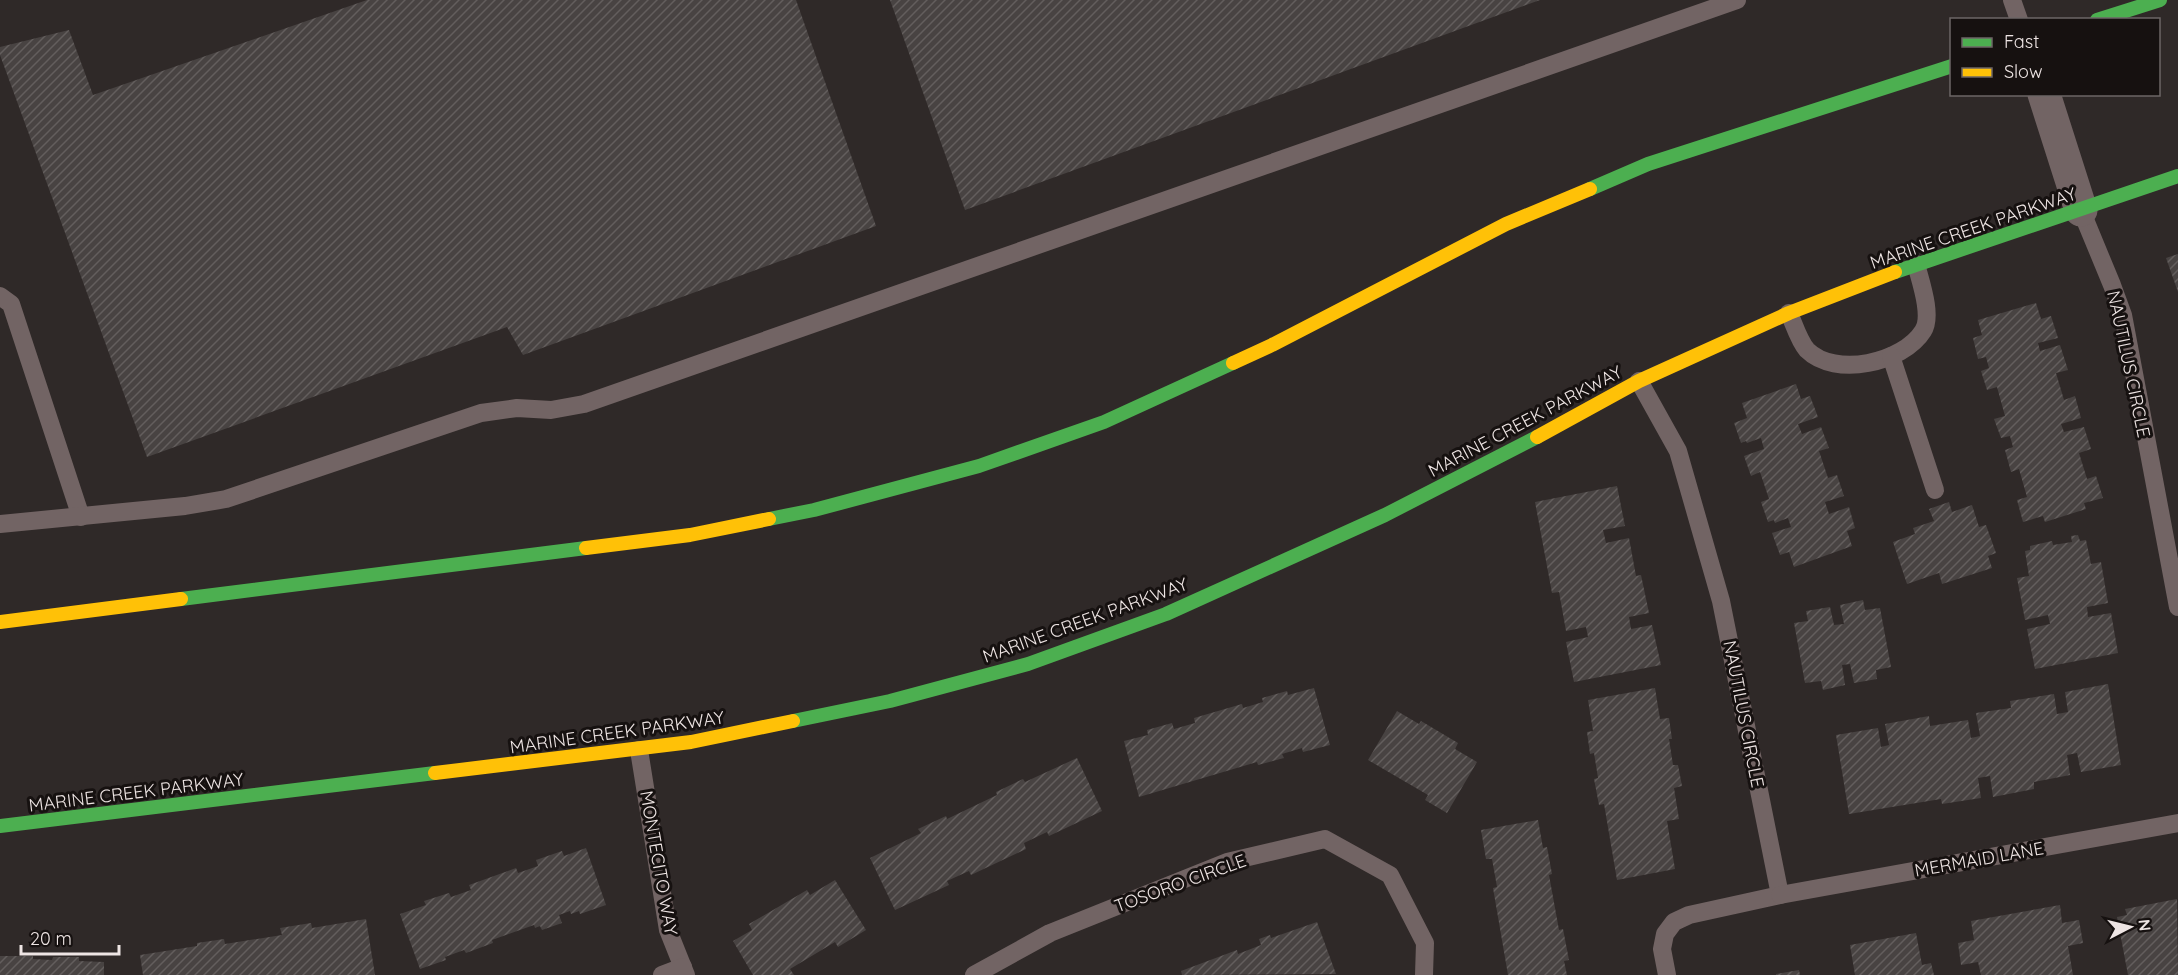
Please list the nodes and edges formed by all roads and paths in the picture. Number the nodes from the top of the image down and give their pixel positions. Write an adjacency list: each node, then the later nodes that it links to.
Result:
1 (1737, 0): 16 (lane)
2 (2012, 0): 4 (lane)
3 (2160, 0): 5 (main road)
4 (2018, 18)
5 (2103, 18)
6 (1950, 67): 19 (main road)
7 (2045, 96): 9 (street, NAUTILUS CIRCLE)
8 (2178, 176): 9 (main road, MARINE CREEK PARKWAY)
9 (2081, 210): 10 (main road, MARINE CREEK PARKWAY); 18 (lane, NAUTILUS CIRCLE)
10 (1916, 264): 12 (main road, MARINE CREEK PARKWAY); 13 (lane)
11 (0, 296): 16 (lane)
12 (1789, 313): 13 (lane); 14 (main road, MARINE CREEK PARKWAY)
13 (1891, 356): 15 (lane)
14 (1639, 381): 20 (main road, MARINE CREEK PARKWAY); 23 (lane, NAUTILUS CIRCLE)
15 (1935, 490)
16 (81, 517): 17 (lane)
17 (0, 524)
18 (2178, 607)
19 (0, 622)
20 (639, 750): 22 (main road, MARINE CREEK PARKWAY); 24 (lane, MONTECITO WAY)
21 (2178, 823): 23 (lane, MERMAID LANE)
22 (0, 826)
23 (1780, 895): 28 (lane)
24 (685, 971): 25 (lane)
25 (662, 975)
26 (974, 975): 27 (lane, TOSORO CIRCLE)
27 (1424, 975)
28 (1667, 975)

